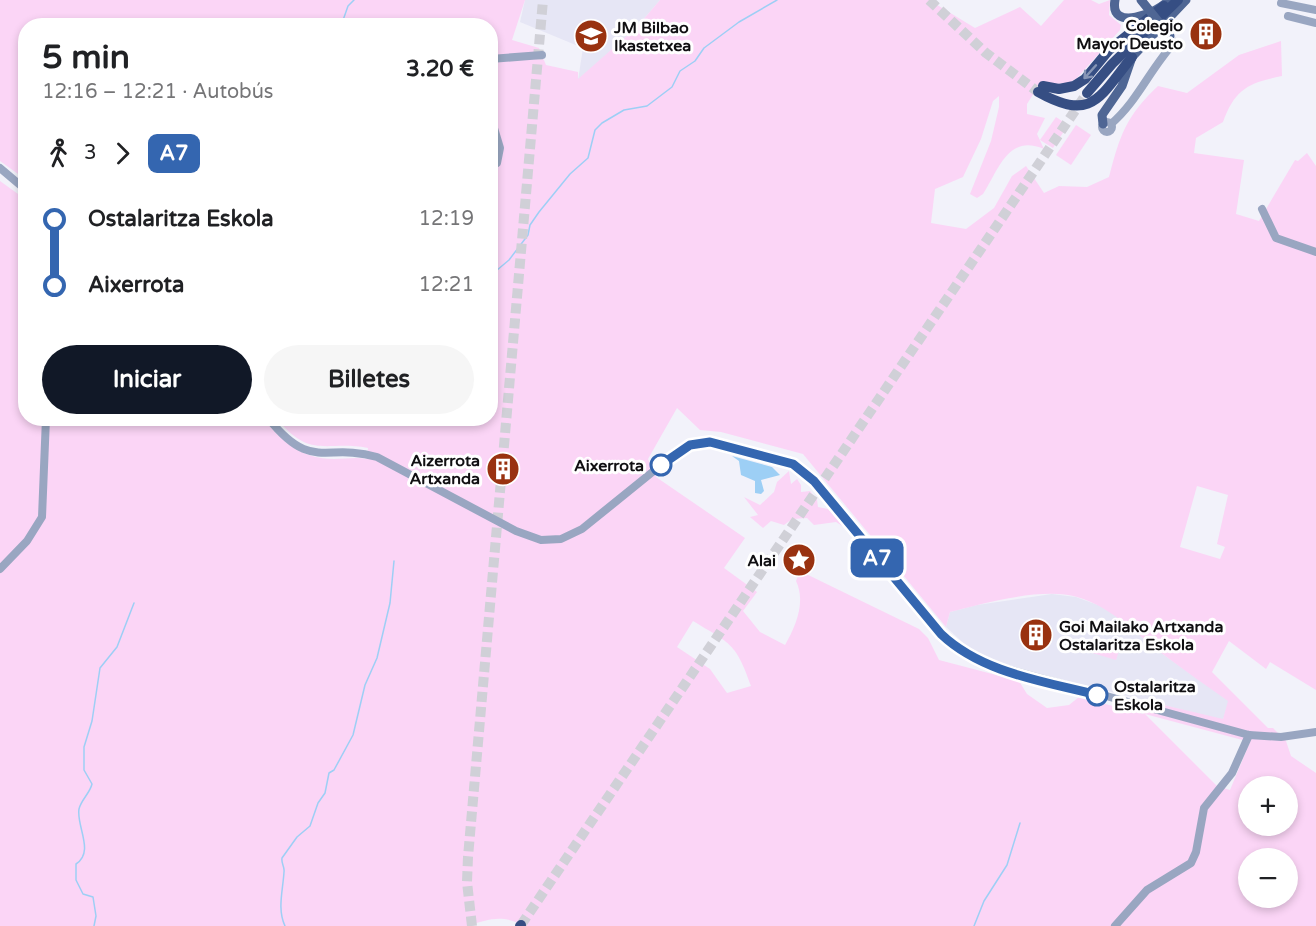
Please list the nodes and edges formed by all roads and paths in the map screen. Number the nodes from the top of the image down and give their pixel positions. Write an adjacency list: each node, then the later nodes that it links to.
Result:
1 (1115, 0): 5 (main road)
2 (1141, 0): 10 (main road, bridge)
3 (1178, 0): 14 (highway)
4 (1186, 0): 12 (main road)
5 (1167, 3): 12 (highway, one-way to 12)
6 (1281, 3): 7 (street)
7 (1316, 9)
8 (1288, 16): 9 (street)
9 (1316, 23)
10 (1173, 39): 15 (street)
11 (542, 55): 13 (street)
12 (1132, 57): 15 (main road)
13 (498, 58)
14 (1088, 93)
15 (1107, 124)
16 (498, 141): 17 (street)
17 (498, 158)
18 (0, 168): 19 (street)
19 (18, 183)
20 (1262, 209): 21 (street)
21 (1316, 252)
22 (46, 426): 24 (street)
23 (275, 426): 26 (street)
24 (0, 569)
25 (1316, 732): 26 (street)
26 (1249, 735): 27 (street)
27 (1115, 926)

